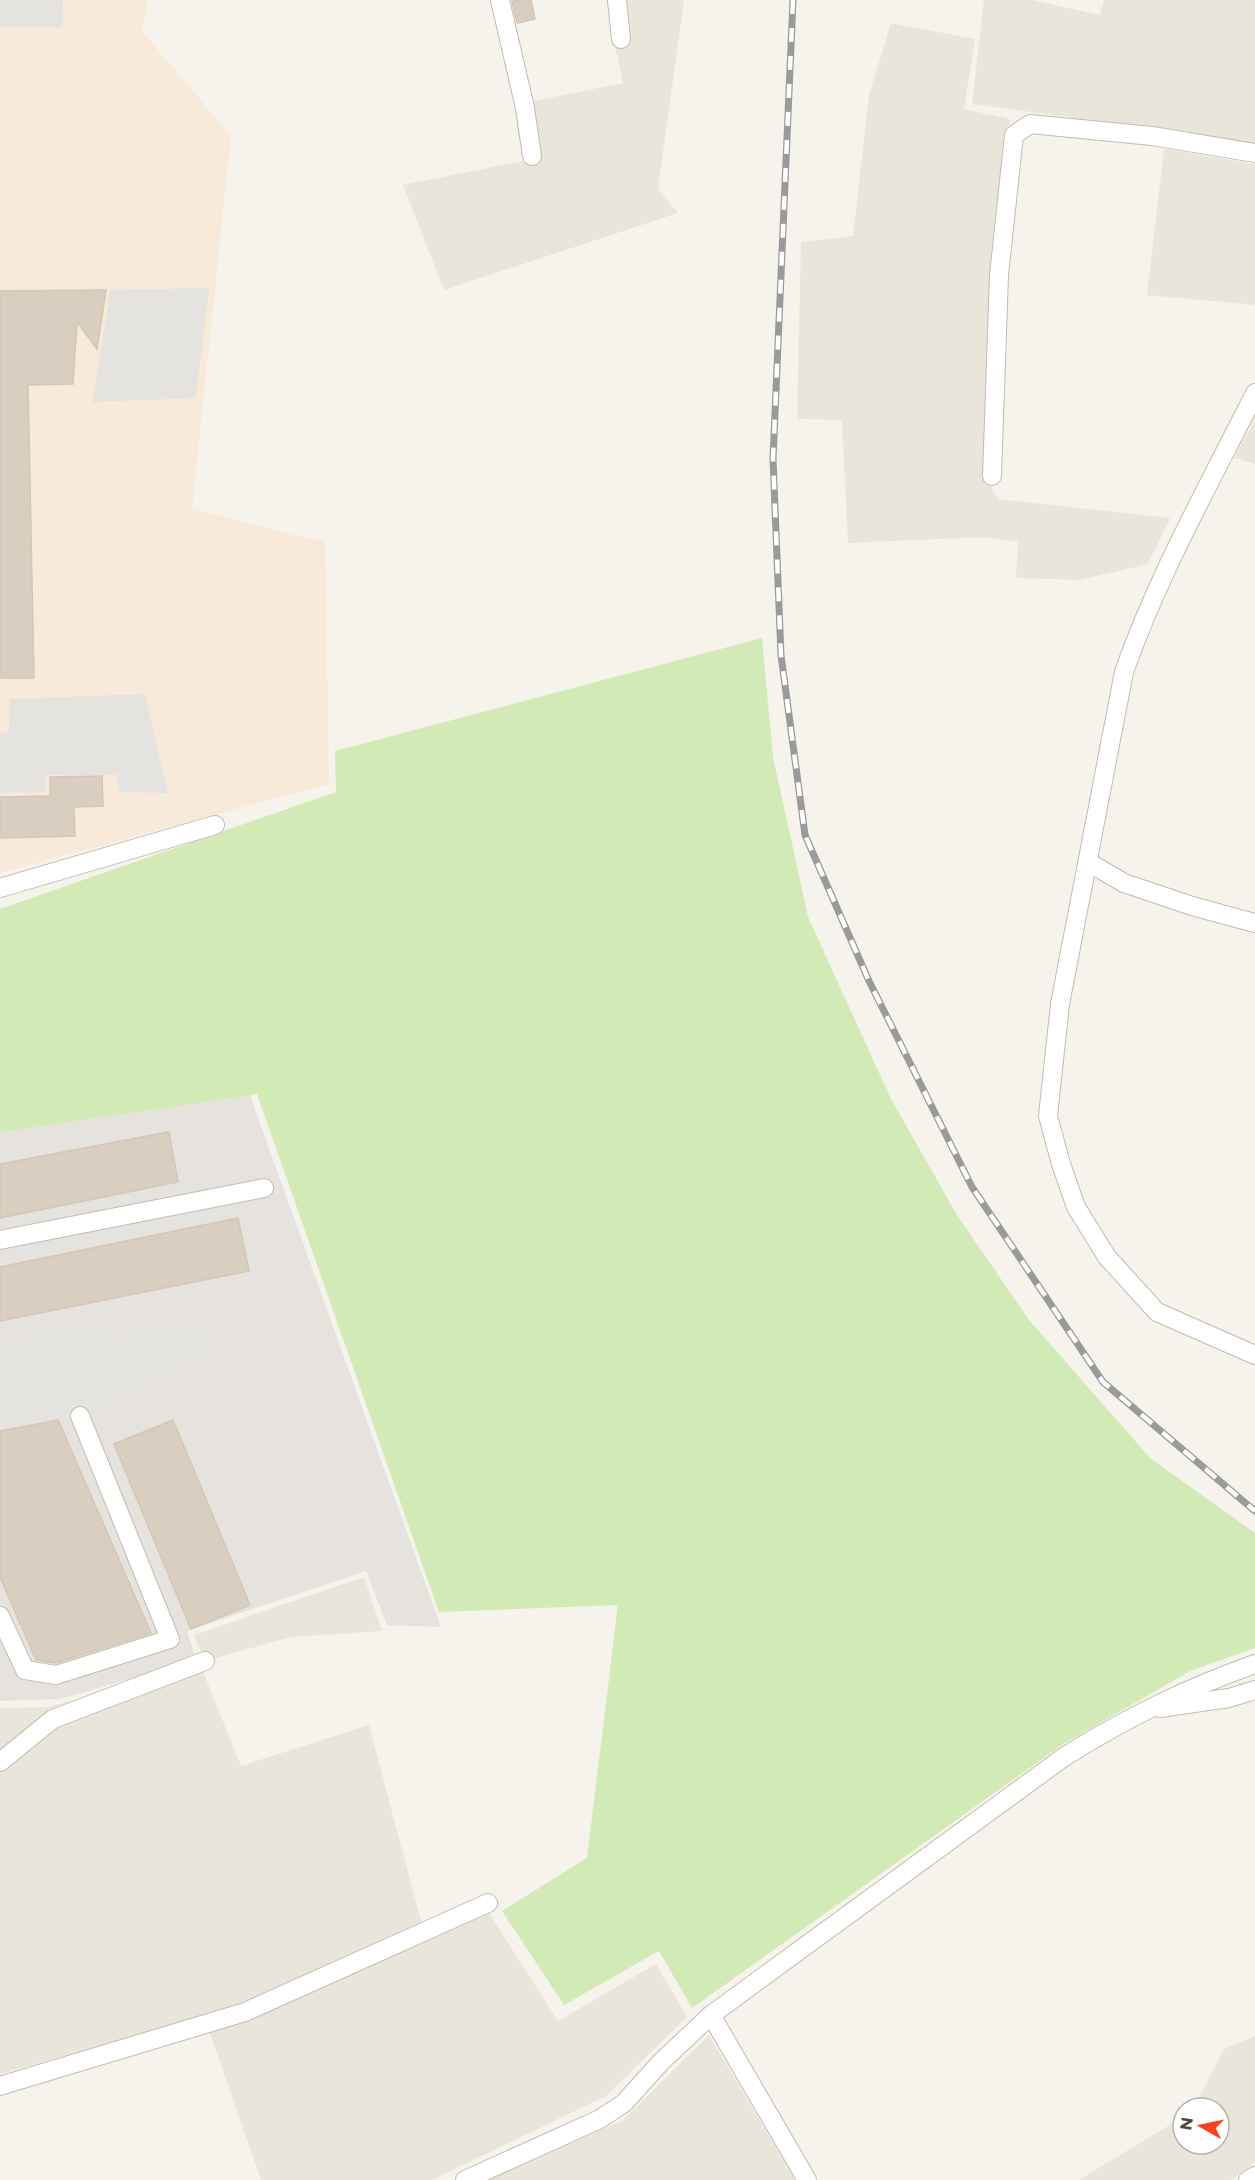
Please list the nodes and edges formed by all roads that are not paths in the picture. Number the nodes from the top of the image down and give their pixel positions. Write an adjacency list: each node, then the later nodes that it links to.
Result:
1 (500, 0): 5 (street)
2 (617, 0): 3 (street)
3 (621, 39)
4 (1255, 153): 7 (street)
5 (531, 156)
6 (1255, 393): 9 (street)
7 (992, 476)
8 (215, 825): 10 (street)
9 (1088, 862): 11 (street); 14 (street)
10 (0, 888)
11 (1255, 923)
12 (264, 1188): 13 (street)
13 (0, 1240)
14 (1255, 1355)
15 (80, 1416): 16 (street)
16 (0, 1616)
17 (205, 1661): 21 (street)
18 (1255, 1664): 20 (street)
19 (1255, 1690): 20 (street)
20 (1143, 1711): 23 (street)
21 (0, 1762)
22 (488, 1903): 24 (street)
23 (711, 2015): 26 (street); 27 (street)
24 (0, 2086)
25 (1255, 2176): 28 (street)
26 (465, 2180)
27 (807, 2180)
28 (1248, 2180)

